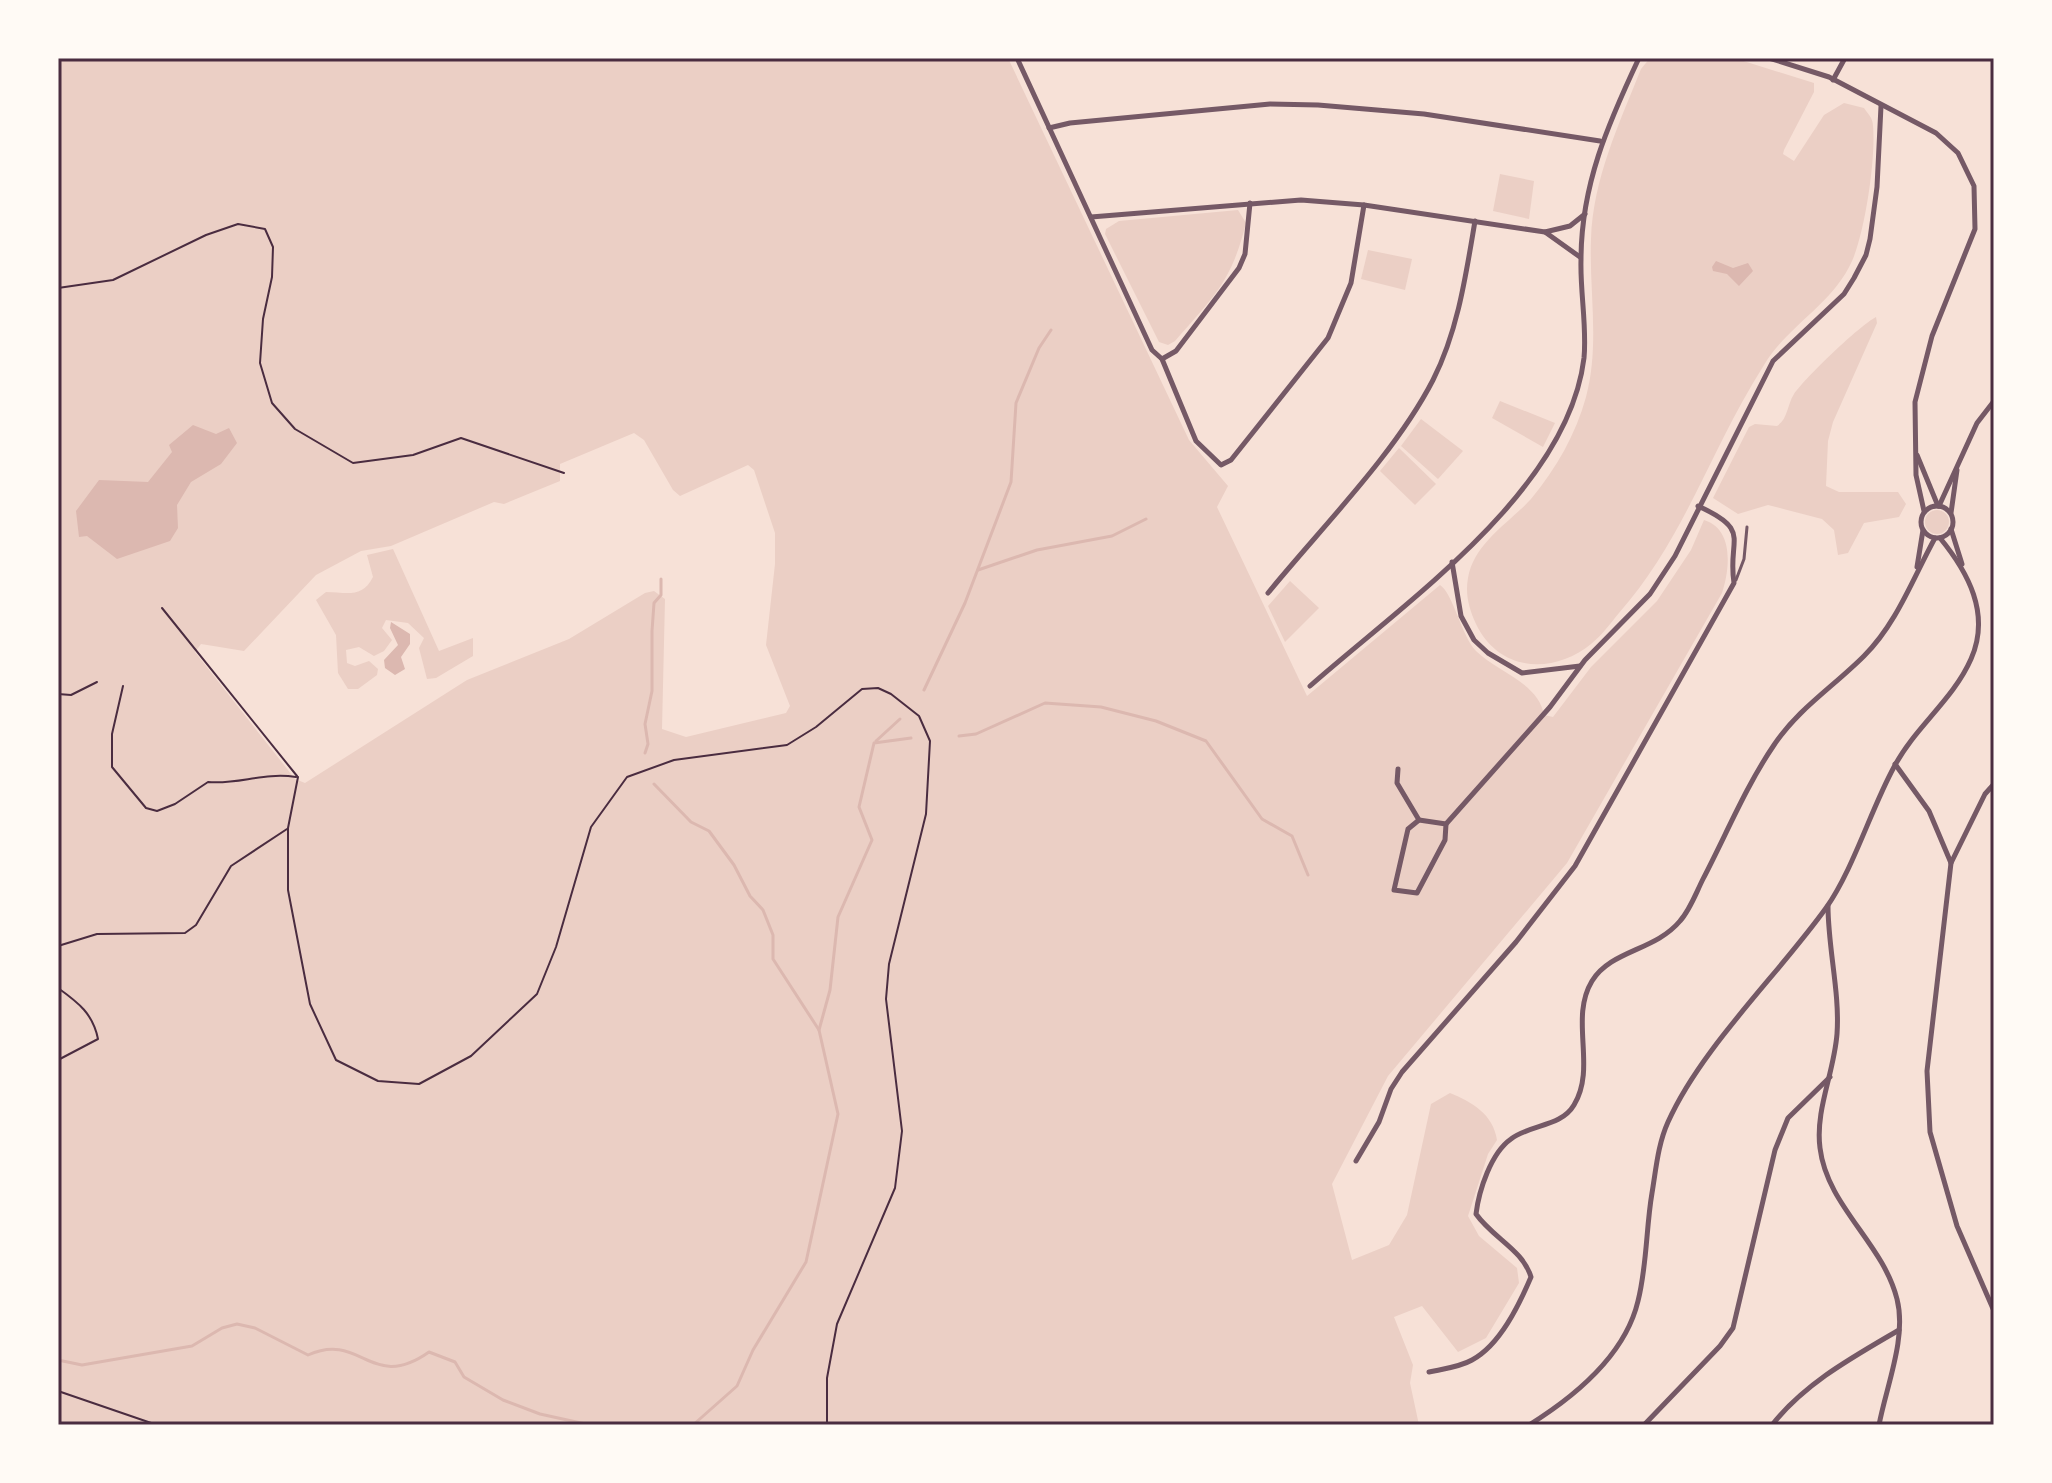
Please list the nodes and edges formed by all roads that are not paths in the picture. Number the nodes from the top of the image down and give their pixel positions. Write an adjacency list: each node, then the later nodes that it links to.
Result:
1 (1017, 58): 7 (street)
2 (1639, 58): 8 (street)
3 (1769, 58): 5 (street)
4 (1845, 58): 5 (street)
5 (1833, 80): 6 (street)
6 (1881, 106): 18 (street); 20 (street)
7 (1049, 128): 8 (street); 12 (street)
8 (1601, 141): 11 (street)
9 (1250, 203): 10 (street); 12 (street); 16 (street)
10 (1364, 205): 13 (street); 16 (street)
11 (1585, 214): 14 (street); 15 (street)
12 (1091, 217): 16 (street)
13 (1475, 221): 14 (street); 32 (street)
14 (1545, 232): 15 (street)
15 (1580, 258): 28 (street)
16 (1162, 359)
17 (1994, 401): 19 (street)
18 (1915, 448): 21 (street); 22 (street)
19 (1959, 461): 21 (street); 23 (street)
20 (1698, 506): 31 (street); 33 (street)
21 (1938, 506): 22 (street); 23 (street)
22 (1924, 511): 26 (street)
23 (1951, 513): 25 (street)
24 (1747, 527): 31 (lane)
25 (1951, 529): 27 (street); 29 (street)
26 (1923, 530): 27 (street); 30 (street)
27 (1937, 538): 29 (street); 30 (street)
28 (1452, 562): 33 (street); 34 (street)
29 (1963, 565): 35 (street)
30 (1917, 568): 46 (street)
31 (1734, 583): 43 (street)
32 (1268, 593)
33 (1581, 666): 39 (street)
34 (1310, 686)
35 (1895, 764): 40 (street); 41 (street)
36 (1398, 769): 38 (street)
37 (1994, 784): 40 (street)
38 (1419, 820): 39 (street); 39 (street)
39 (1446, 824)
40 (1951, 863): 44 (street)
41 (1828, 905): 42 (street); 47 (street)
42 (1831, 1076): 45 (street); 48 (street)
43 (1356, 1161)
44 (1994, 1311)
45 (1899, 1330): 49 (street); 50 (street)
46 (1429, 1372)
47 (1529, 1425)
48 (1644, 1425)
49 (1772, 1425)
50 (1879, 1425)

